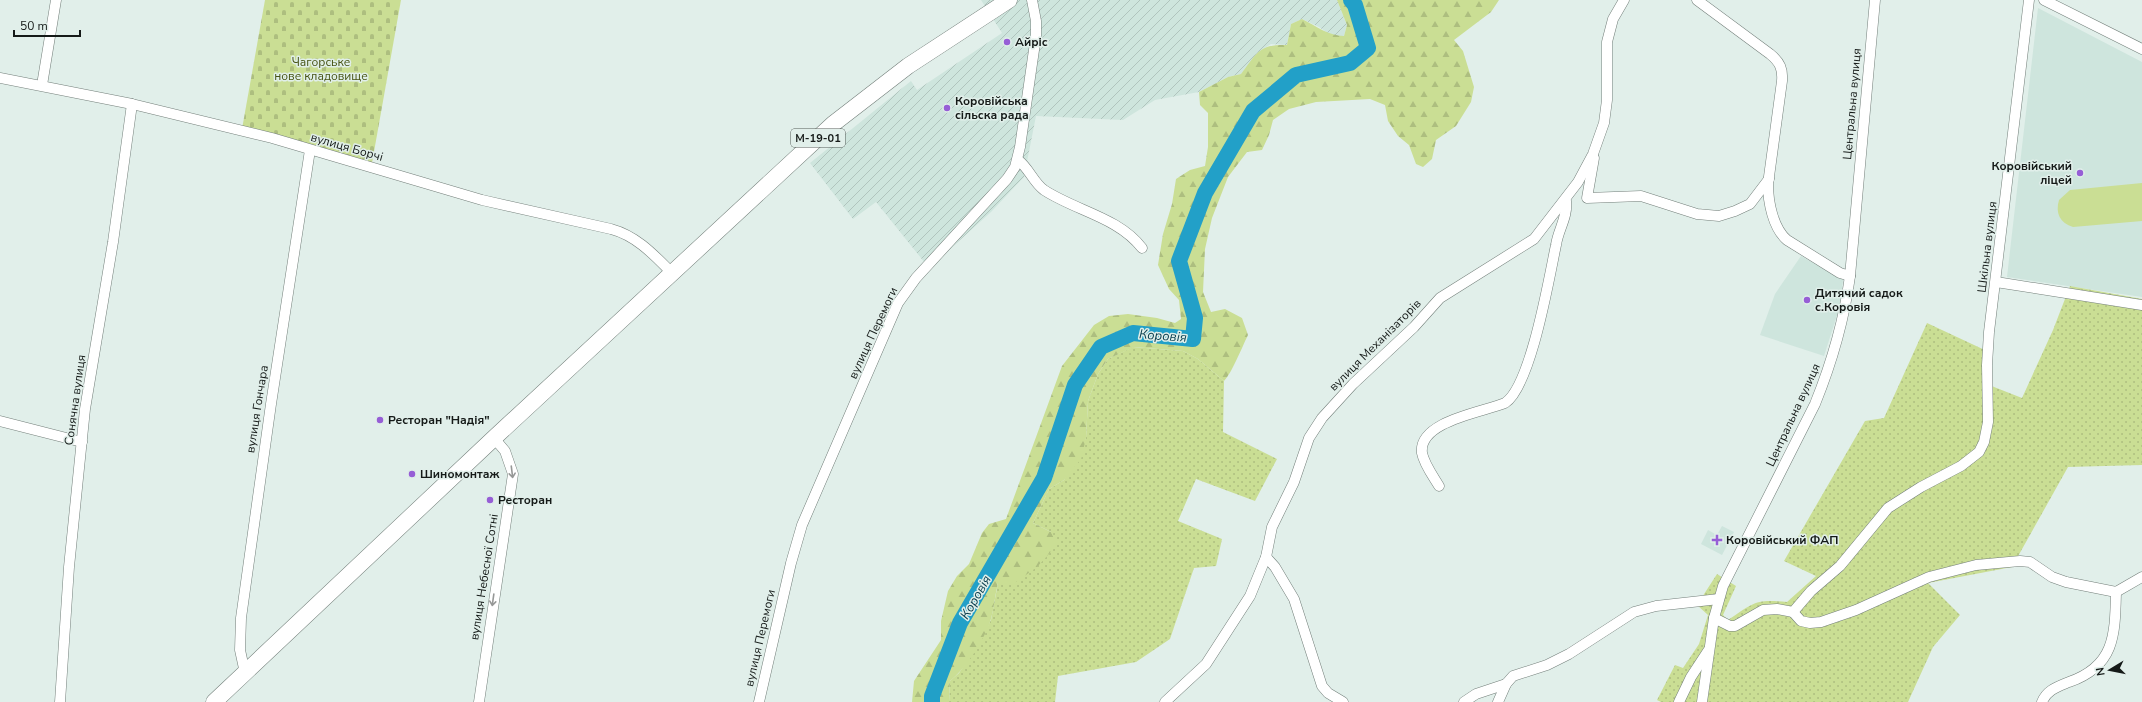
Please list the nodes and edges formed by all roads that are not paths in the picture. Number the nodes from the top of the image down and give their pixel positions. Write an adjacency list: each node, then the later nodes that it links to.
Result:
1 (56, 0): 11 (street)
2 (1009, 0): 19 (main road, М-19-01)
3 (1032, 0): 15 (street, вулиця Перемоги)
4 (1624, 0): 14 (street, вулиця Механізаторів)
5 (1697, 0): 16 (street)
6 (1875, 0): 20 (street, Центральна вулиця)
7 (2029, 0): 21 (street, Шкільна вулиця)
8 (2044, 0): 9 (street)
9 (2142, 49)
10 (0, 78): 11 (street, вулиця Борчі)
11 (42, 85): 12 (street, вулиця Борчі)
12 (132, 104): 13 (street, вулиця Борчі); 25 (street, Сонячна вулиця)
13 (310, 150): 19 (street, вулиця Борчі); 34 (street, вулиця Гончара)
14 (1593, 154): 16 (street); 17 (street, вулиця Механізаторів)
15 (1018, 160): 18 (street); 39 (street, вулиця Перемоги)
16 (1769, 179): 20 (street)
17 (1566, 201): 26 (street, вулиця Механізаторів); 27 (street, вулиця Механізаторів)
18 (1142, 248)
19 (672, 273): 24 (main road, М-19-01)
20 (1850, 276): 30 (street, Центральна вулиця)
21 (1996, 282): 22 (street); 31 (street, Шкільна вулиця)
22 (2142, 305)
23 (0, 421): 25 (street)
24 (494, 438): 34 (main road, М-19-01); 38 (street, вулиця Небесної Сотні, one-way to 38)
25 (82, 442): 36 (street, Сонячна вулиця)
26 (1439, 486)
27 (1266, 557): 40 (street, вулиця Механізаторів); 41 (street)
28 (2142, 577): 29 (street)
29 (2116, 592): 31 (street); 46 (street)
30 (1719, 599): 32 (street, Центральна вулиця); 35 (street)
31 (1793, 612): 32 (street)
32 (1714, 618): 33 (street, Центральна вулиця)
33 (1708, 651): 44 (street, Центральна вулиця); 45 (street)
34 (245, 673): 37 (main road, М-19-01)
35 (1506, 684): 42 (street); 43 (street)
36 (60, 702)
37 (214, 702)
38 (479, 702)
39 (759, 702)
40 (1165, 702)
41 (1343, 702)
42 (1464, 702)
43 (1498, 702)
44 (1679, 702)
45 (1702, 702)
46 (2042, 702)

